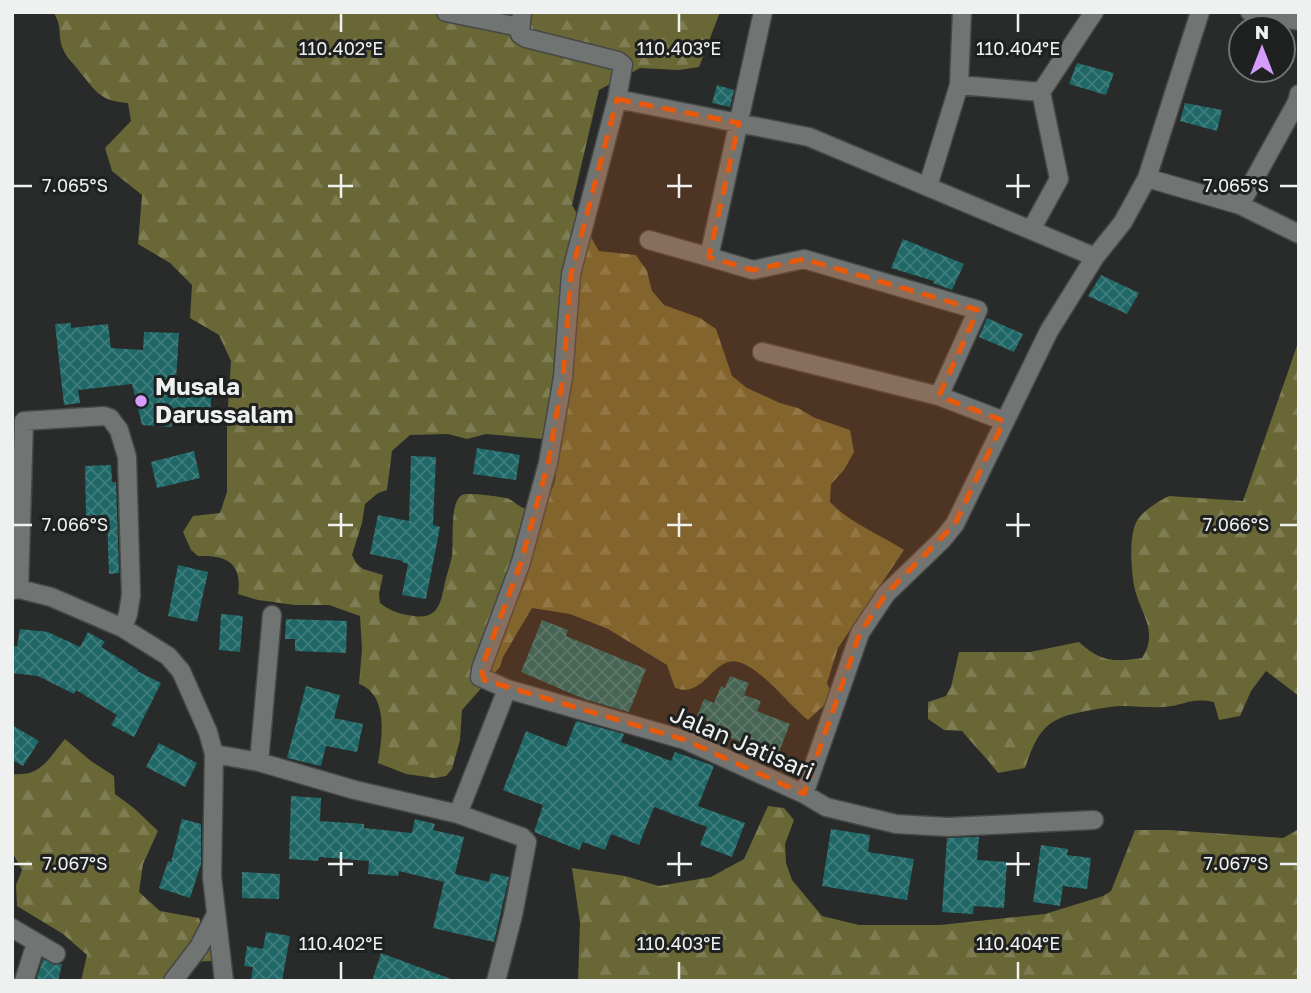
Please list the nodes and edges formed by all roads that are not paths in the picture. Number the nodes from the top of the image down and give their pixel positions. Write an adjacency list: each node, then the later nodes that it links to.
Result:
1 (446, 12): 7 (street)
2 (763, 12): 13 (street)
3 (962, 12): 9 (street)
4 (1094, 12): 10 (street)
5 (1200, 12): 14 (street)
6 (1250, 12): 8 (street)
7 (521, 20): 11 (street)
8 (1299, 20)
9 (959, 85): 10 (street); 15 (street)
10 (1041, 92): 17 (street)
11 (617, 99): 13 (street); 28 (street, Jalan Jatisari)
12 (1298, 100): 16 (street)
13 (738, 123): 15 (street); 20 (street)
14 (1147, 178): 16 (street); 21 (street)
15 (928, 186): 17 (street)
16 (1240, 205): 18 (street)
17 (1031, 230): 21 (street)
18 (1299, 234)
19 (649, 240): 20 (street)
20 (709, 257): 23 (street)
21 (1095, 257): 24 (street)
22 (762, 352): 23 (street)
23 (939, 396): 24 (street)
24 (1004, 421): 31 (street)
25 (15, 589): 27 (street); 27 (street)
26 (272, 615): 30 (street)
27 (122, 628): 29 (street)
28 (507, 689): 31 (street, Jalan Jatisari); 32 (street)
29 (214, 754): 30 (street); 34 (street)
30 (259, 762): 32 (street)
31 (804, 794): 33 (street, Jalan Jatisari)
32 (458, 814): 41 (street)
33 (1094, 820)
34 (216, 914): 39 (street); 40 (street)
35 (12, 928): 36 (street)
36 (36, 943): 37 (street); 38 (street)
37 (56, 954)
38 (24, 981)
39 (173, 981)
40 (224, 981)
41 (496, 981)

